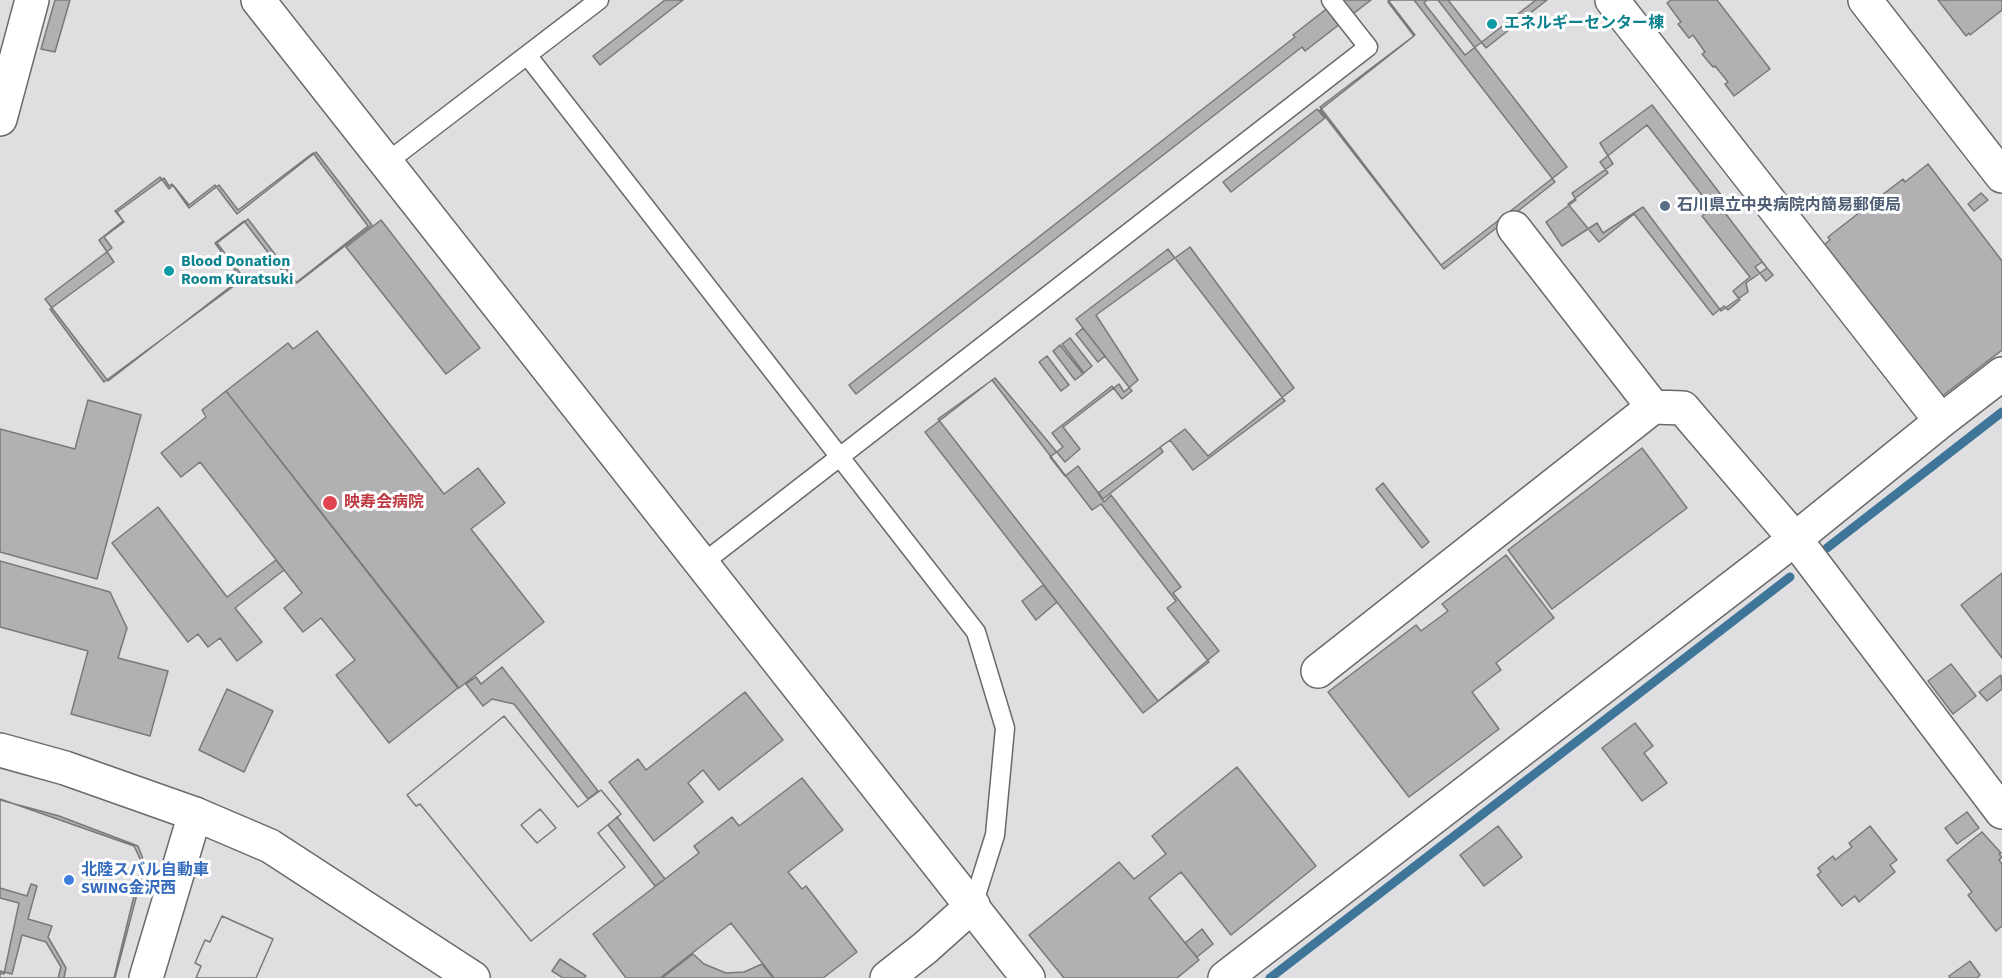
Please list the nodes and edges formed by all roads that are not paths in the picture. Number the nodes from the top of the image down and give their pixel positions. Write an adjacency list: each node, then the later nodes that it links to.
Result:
1 (32, 0): 8 (street)
2 (258, 0): 9 (street)
3 (599, 0): 7 (lane)
4 (1331, 0): 15 (lane)
5 (1612, 0): 14 (street)
6 (1865, 0): 10 (street)
7 (527, 55): 9 (lane); 15 (lane)
8 (0, 119)
9 (386, 162): 17 (street)
10 (2002, 176)
11 (1514, 228): 13 (street)
12 (2002, 374): 14 (street)
13 (1653, 407): 16 (street); 18 (street)
14 (1941, 421): 16 (street)
15 (840, 457): 17 (lane); 22 (lane)
16 (1795, 539): 20 (street); 27 (street)
17 (703, 563): 22 (street)
18 (1318, 670)
19 (0, 750): 21 (street)
20 (2002, 812)
21 (195, 814): 23 (street); 24 (street)
22 (973, 906): 25 (street); 26 (street)
23 (146, 978)
24 (473, 978)
25 (887, 978)
26 (1028, 978)
27 (1225, 978)

